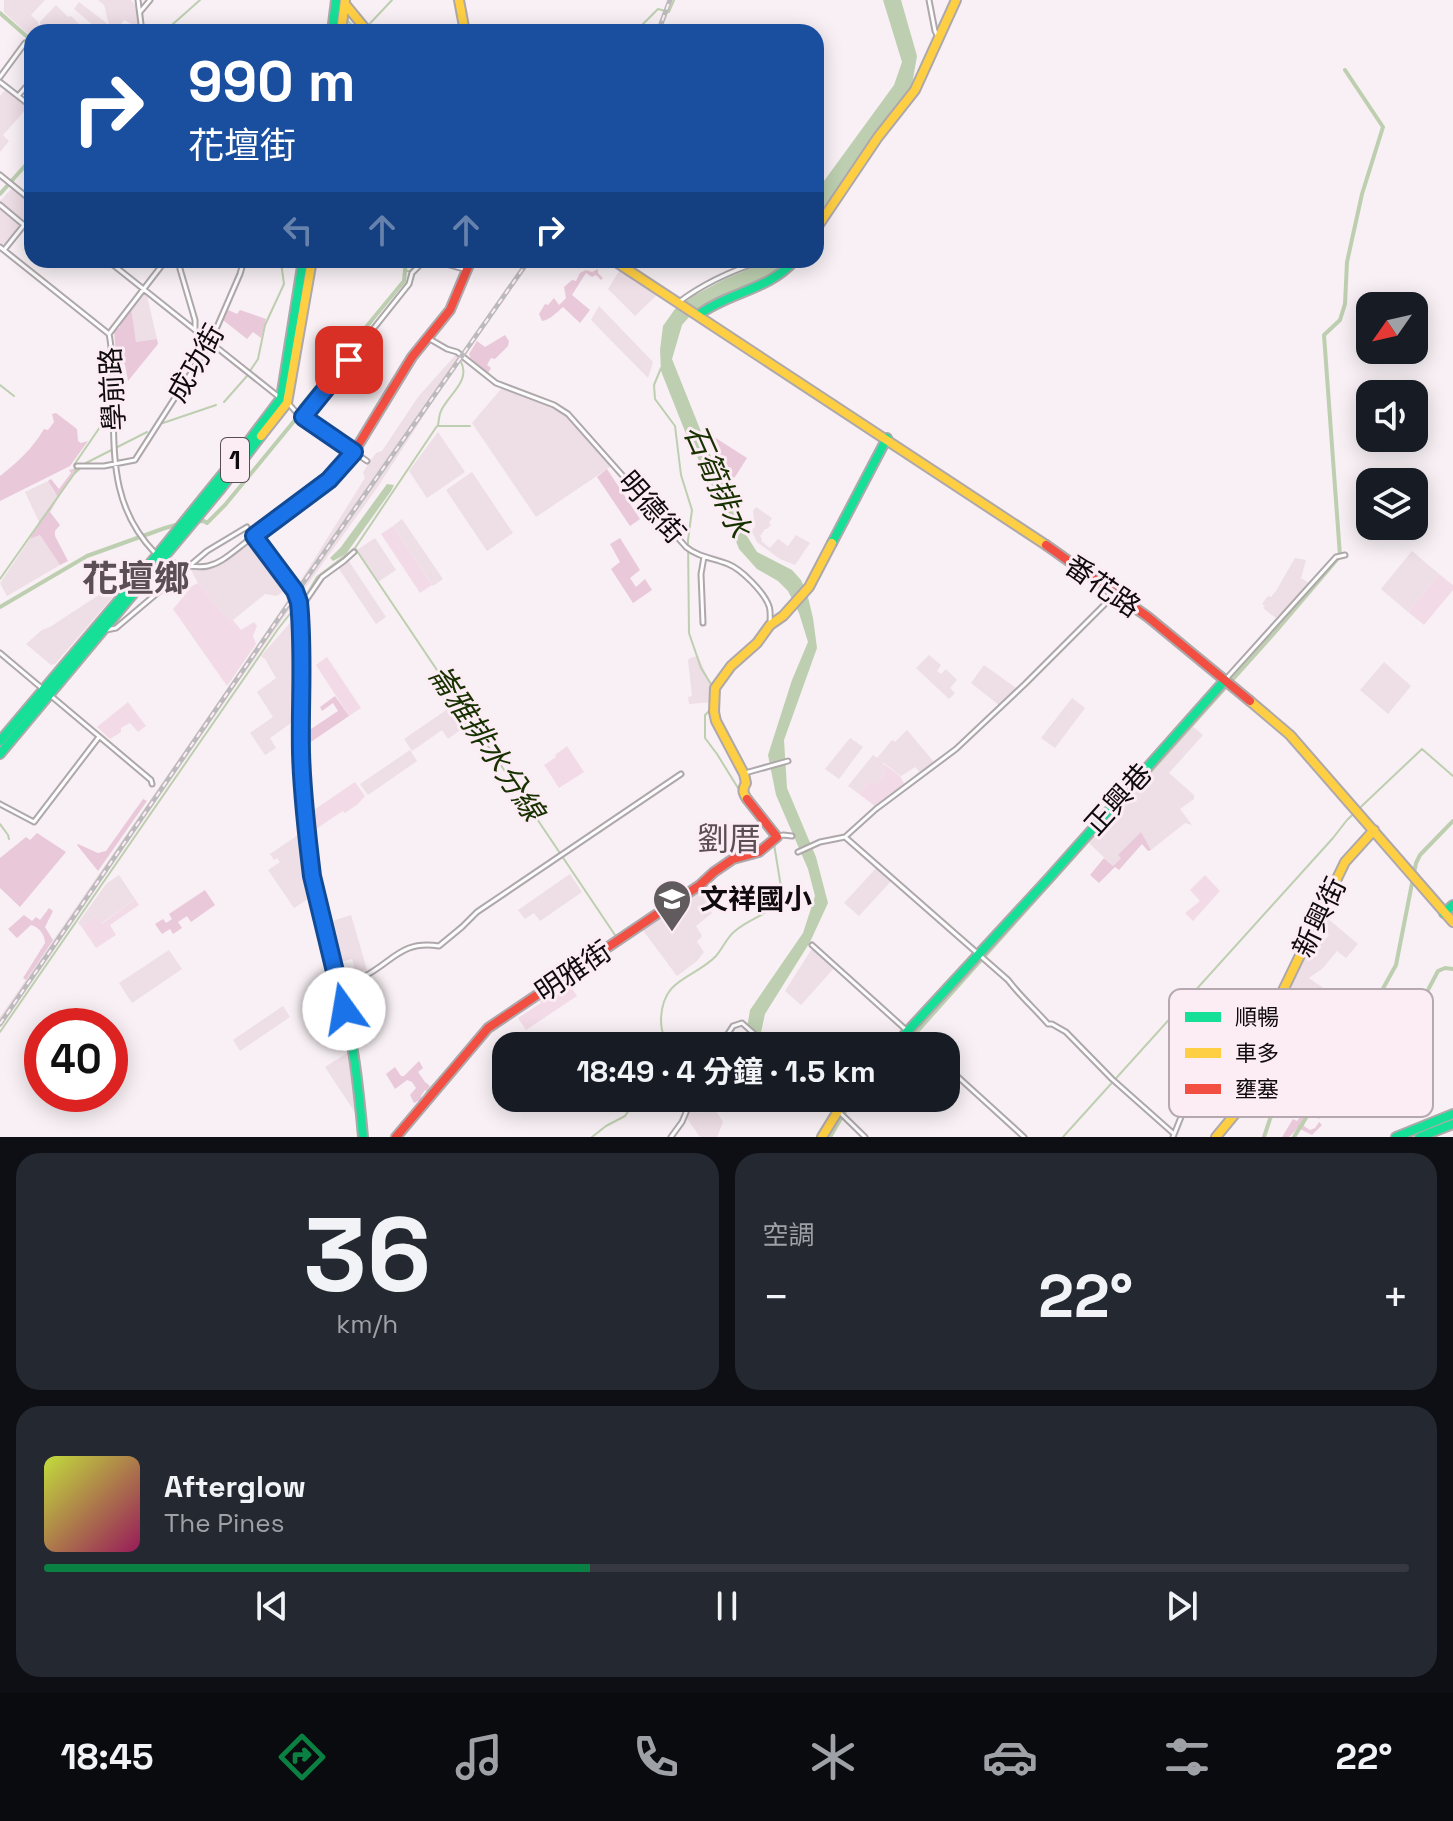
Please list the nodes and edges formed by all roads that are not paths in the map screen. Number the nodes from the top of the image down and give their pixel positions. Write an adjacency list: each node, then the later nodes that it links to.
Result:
1 (138, 0): 7 (street)
2 (150, 0): 7 (street)
3 (459, 0): 12 (main road)
4 (929, 0): 13 (street)
5 (956, 0): 13 (main road)
6 (342, 1): 9 (main road); 10 (main road); 11 (main road)
7 (140, 12): 8 (street)
8 (141, 24)
9 (335, 24)
10 (341, 24)
11 (361, 24)
12 (464, 24)
13 (939, 39): 22 (main road)
14 (24, 44): 15 (street)
15 (0, 79): 17 (street)
16 (24, 89): 17 (street)
17 (18, 96): 18 (street)
18 (24, 101)
19 (0, 175): 20 (street)
20 (24, 194)
21 (0, 205): 23 (street)
22 (824, 217)
23 (24, 225): 24 (street)
24 (2, 248): 25 (street)
25 (24, 266)
26 (27, 268): 44 (street)
27 (117, 268): 40 (street)
28 (160, 268): 40 (street, 學前路)
29 (180, 268): 43 (street)
30 (242, 268): 46 (street, 成功街)
31 (302, 268): 47 (main road, 1)
32 (310, 268): 47 (main road, 1)
33 (417, 268): 48 (street)
34 (457, 268): 39 (street)
35 (468, 268): 39 (main road)
36 (625, 268): 41 (main road)
37 (742, 268): 41 (street)
38 (789, 268): 42 (main road)
39 (467, 271): 45 (main road)
40 (143, 289): 43 (street); 44 (street, 學前路)
41 (678, 302): 42 (main road, 番花路)
42 (697, 315): 49 (main road, 番花路)
43 (195, 331): 46 (street)
44 (109, 334): 52 (street, 學前路)
45 (427, 338): 50 (main road); 59 (street, 明德街)
46 (210, 343): 47 (street); 52 (street, 成功街)
47 (284, 400): 48 (street); 54 (main road, 1); 54 (main road, 1)
48 (300, 414): 50 (street)
49 (887, 438): 62 (main road, 番花路); 65 (main road)
50 (354, 452): 51 (street); 56 (main road)
51 (367, 461)
52 (115, 463): 53 (street); 60 (street, 學前路)
53 (77, 466)
54 (188, 523): 60 (main road, 1); 60 (main road, 1)
55 (247, 527): 61 (street)
56 (254, 536): 61 (street); 63 (main road)
57 (354, 552): 63 (street)
58 (1345, 555): 68 (street, 正興巷)
59 (704, 557): 64 (street); 65 (street, 明德街)
60 (160, 558): 61 (street); 66 (main road, 1); 69 (main road, 1)
61 (187, 567): 66 (street)
62 (1115, 594): 68 (main road, 番花路); 81 (street)
63 (299, 610): 88 (main road)
64 (703, 623)
65 (770, 625): 75 (main road)
66 (103, 631): 69 (main road, 1)
67 (0, 653): 69 (street)
68 (1225, 680): 78 (main road, 番花路); 87 (main road, 正興巷)
69 (45, 692): 70 (street); 71 (main road, 1); 72 (main road, 1)
70 (99, 737): 76 (street); 77 (street)
71 (0, 741)
72 (0, 754)
73 (788, 761): 75 (street)
74 (681, 774): 88 (street)
75 (744, 774): 80 (main road)
76 (152, 784)
77 (0, 804)
78 (1374, 830): 84 (main road, 番花路); 89 (main road, 新興街)
79 (792, 836): 80 (street)
80 (777, 837): 102 (main road, 明雅街)
81 (845, 837): 82 (street); 87 (street)
82 (798, 852)
83 (1453, 905): 84 (main road)
84 (1444, 913): 85 (main road, 番花路)
85 (1453, 922)
86 (812, 945): 90 (street)
87 (978, 953): 90 (main road, 正興巷); 100 (street)
88 (339, 986): 101 (main road)
89 (1284, 989)
90 (908, 1031)
91 (729, 1032): 92 (street)
92 (752, 1032)
93 (960, 1079): 106 (street)
94 (686, 1112): 103 (street)
95 (838, 1112): 104 (main road)
96 (841, 1112): 105 (street)
97 (1453, 1114): 108 (main road)
98 (1233, 1117): 107 (main road, 新興街)
99 (1453, 1124): 109 (main road)
100 (1174, 1135)
101 (363, 1137)
102 (396, 1137)
103 (671, 1137)
104 (822, 1137)
105 (865, 1137)
106 (1024, 1137)
107 (1216, 1137)
108 (1396, 1137)
109 (1420, 1137)

